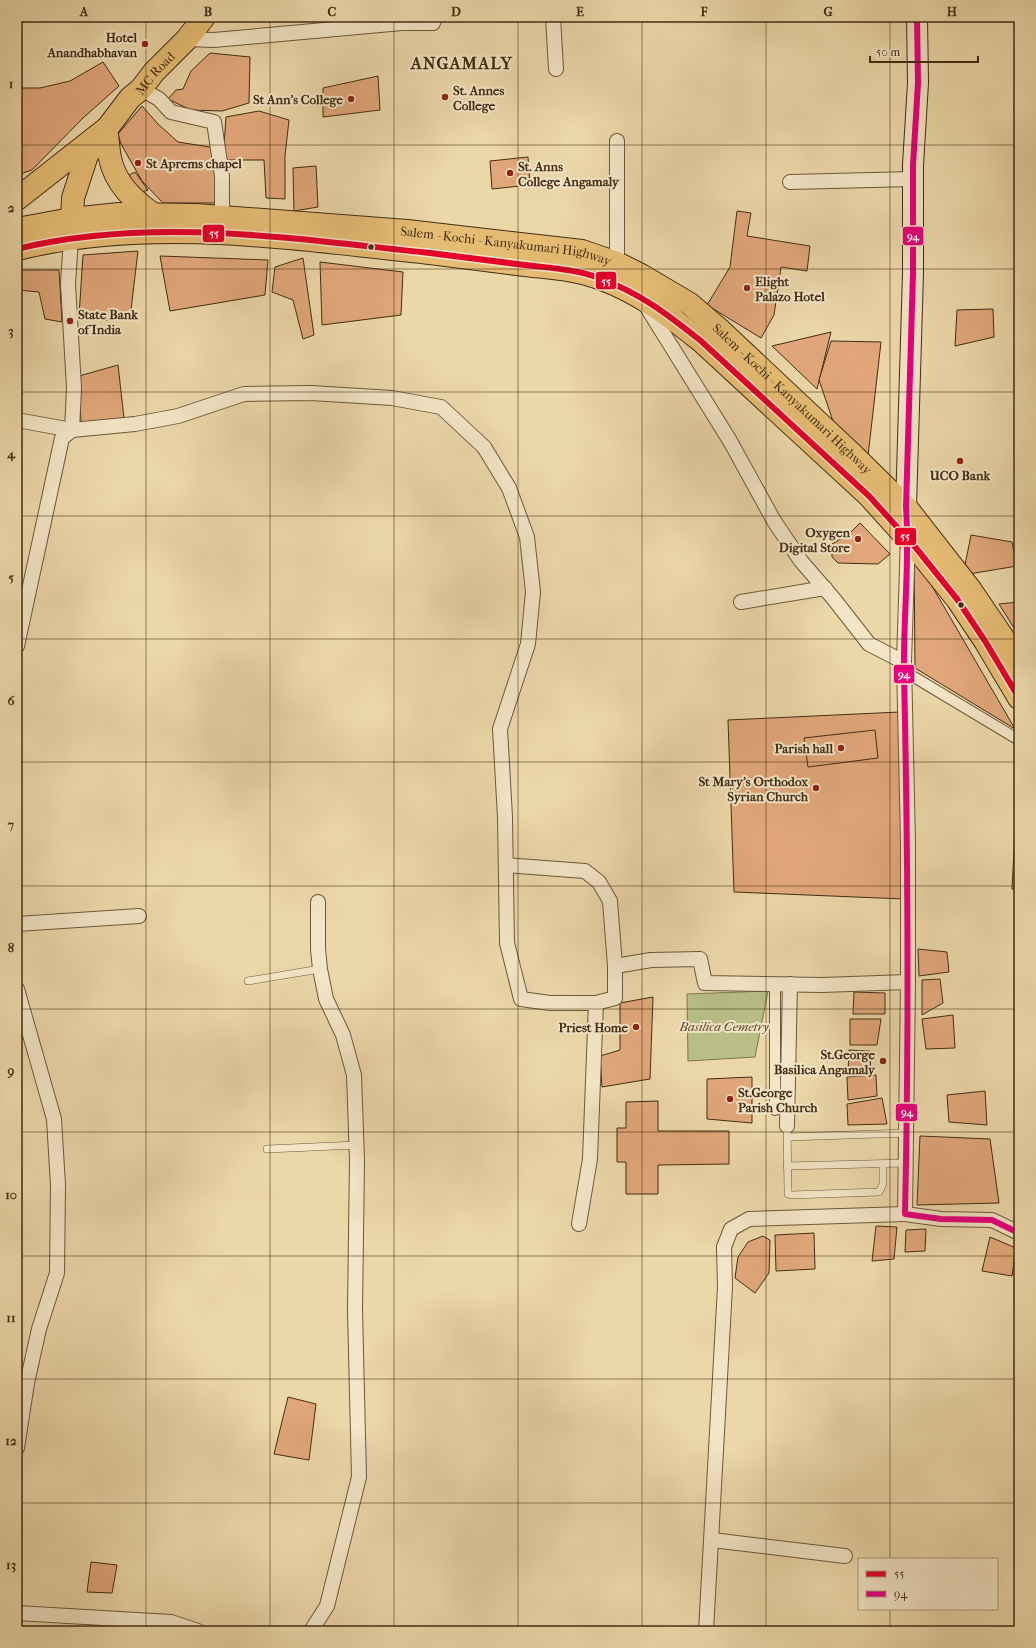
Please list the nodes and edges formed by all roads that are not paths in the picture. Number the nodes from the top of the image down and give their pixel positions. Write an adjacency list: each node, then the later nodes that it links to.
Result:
1 (204, 17): 5 (main road, MC Road)
2 (435, 17): 5 (street)
3 (553, 17): 6 (street)
4 (917, 17): 10 (main road)
5 (187, 40): 7 (main road, MC Road)
6 (556, 69)
7 (141, 89): 8 (main road, MC Road); 14 (street)
8 (106, 129): 12 (main road); 13 (main road); 15 (main road, MC Road)
9 (618, 142): 18 (street)
10 (913, 179): 11 (street); 22 (main road)
11 (790, 182)
12 (17, 199)
13 (153, 214): 14 (main road, Salem - Kochi - Kanyakumari Highway); 15 (main road, Salem - Kochi - Kanyakumari Highway)
14 (222, 216): 18 (main road, Salem - Kochi - Kanyakumari Highway)
15 (77, 228): 16 (main road, Salem - Kochi - Kanyakumari Highway); 17 (main road, Salem - Kochi - Kanyakumari Highway); 19 (main road, Salem - Kochi - Kanyakumari Highway); 21 (street)
16 (17, 229)
17 (17, 249)
18 (617, 263): 22 (main road, Salem - Kochi - Kanyakumari Highway)
19 (639, 295): 23 (main road, Salem - Kochi - Kanyakumari Highway); 24 (street)
20 (17, 420): 21 (street)
21 (72, 430): 26 (street); 31 (street)
22 (906, 507): 23 (street); 27 (main road, Salem - Kochi - Kanyakumari Highway)
23 (908, 541): 28 (street); 29 (main road, Salem - Kochi - Kanyakumari Highway)
24 (825, 588): 25 (street); 28 (street)
25 (741, 602)
26 (17, 646)
27 (1019, 662)
28 (904, 666): 30 (street); 38 (street)
29 (1019, 698)
30 (1019, 740)
31 (506, 864): 35 (street); 42 (street)
32 (318, 902): 36 (street)
33 (139, 916): 34 (street)
34 (17, 924)
35 (615, 966): 39 (street); 42 (street)
36 (320, 969): 37 (lane); 46 (street)
37 (248, 981)
38 (908, 982): 40 (street); 45 (street)
39 (775, 984): 40 (street); 43 (street)
40 (790, 984): 44 (street)
41 (17, 989): 54 (street)
42 (596, 1003): 52 (street)
43 (775, 1110)
44 (787, 1131): 45 (lane); 50 (lane)
45 (907, 1133): 48 (street)
46 (357, 1145): 47 (lane); 59 (street)
47 (268, 1149)
48 (906, 1163): 49 (lane); 51 (street)
49 (883, 1164): 50 (lane); 50 (lane)
50 (787, 1166)
51 (905, 1214): 53 (street); 55 (street)
52 (579, 1224)
53 (1019, 1234)
54 (17, 1448)
55 (712, 1540): 56 (street); 60 (street)
56 (845, 1556)
57 (17, 1613): 58 (street)
58 (198, 1631)
59 (311, 1631)
60 (706, 1631)

